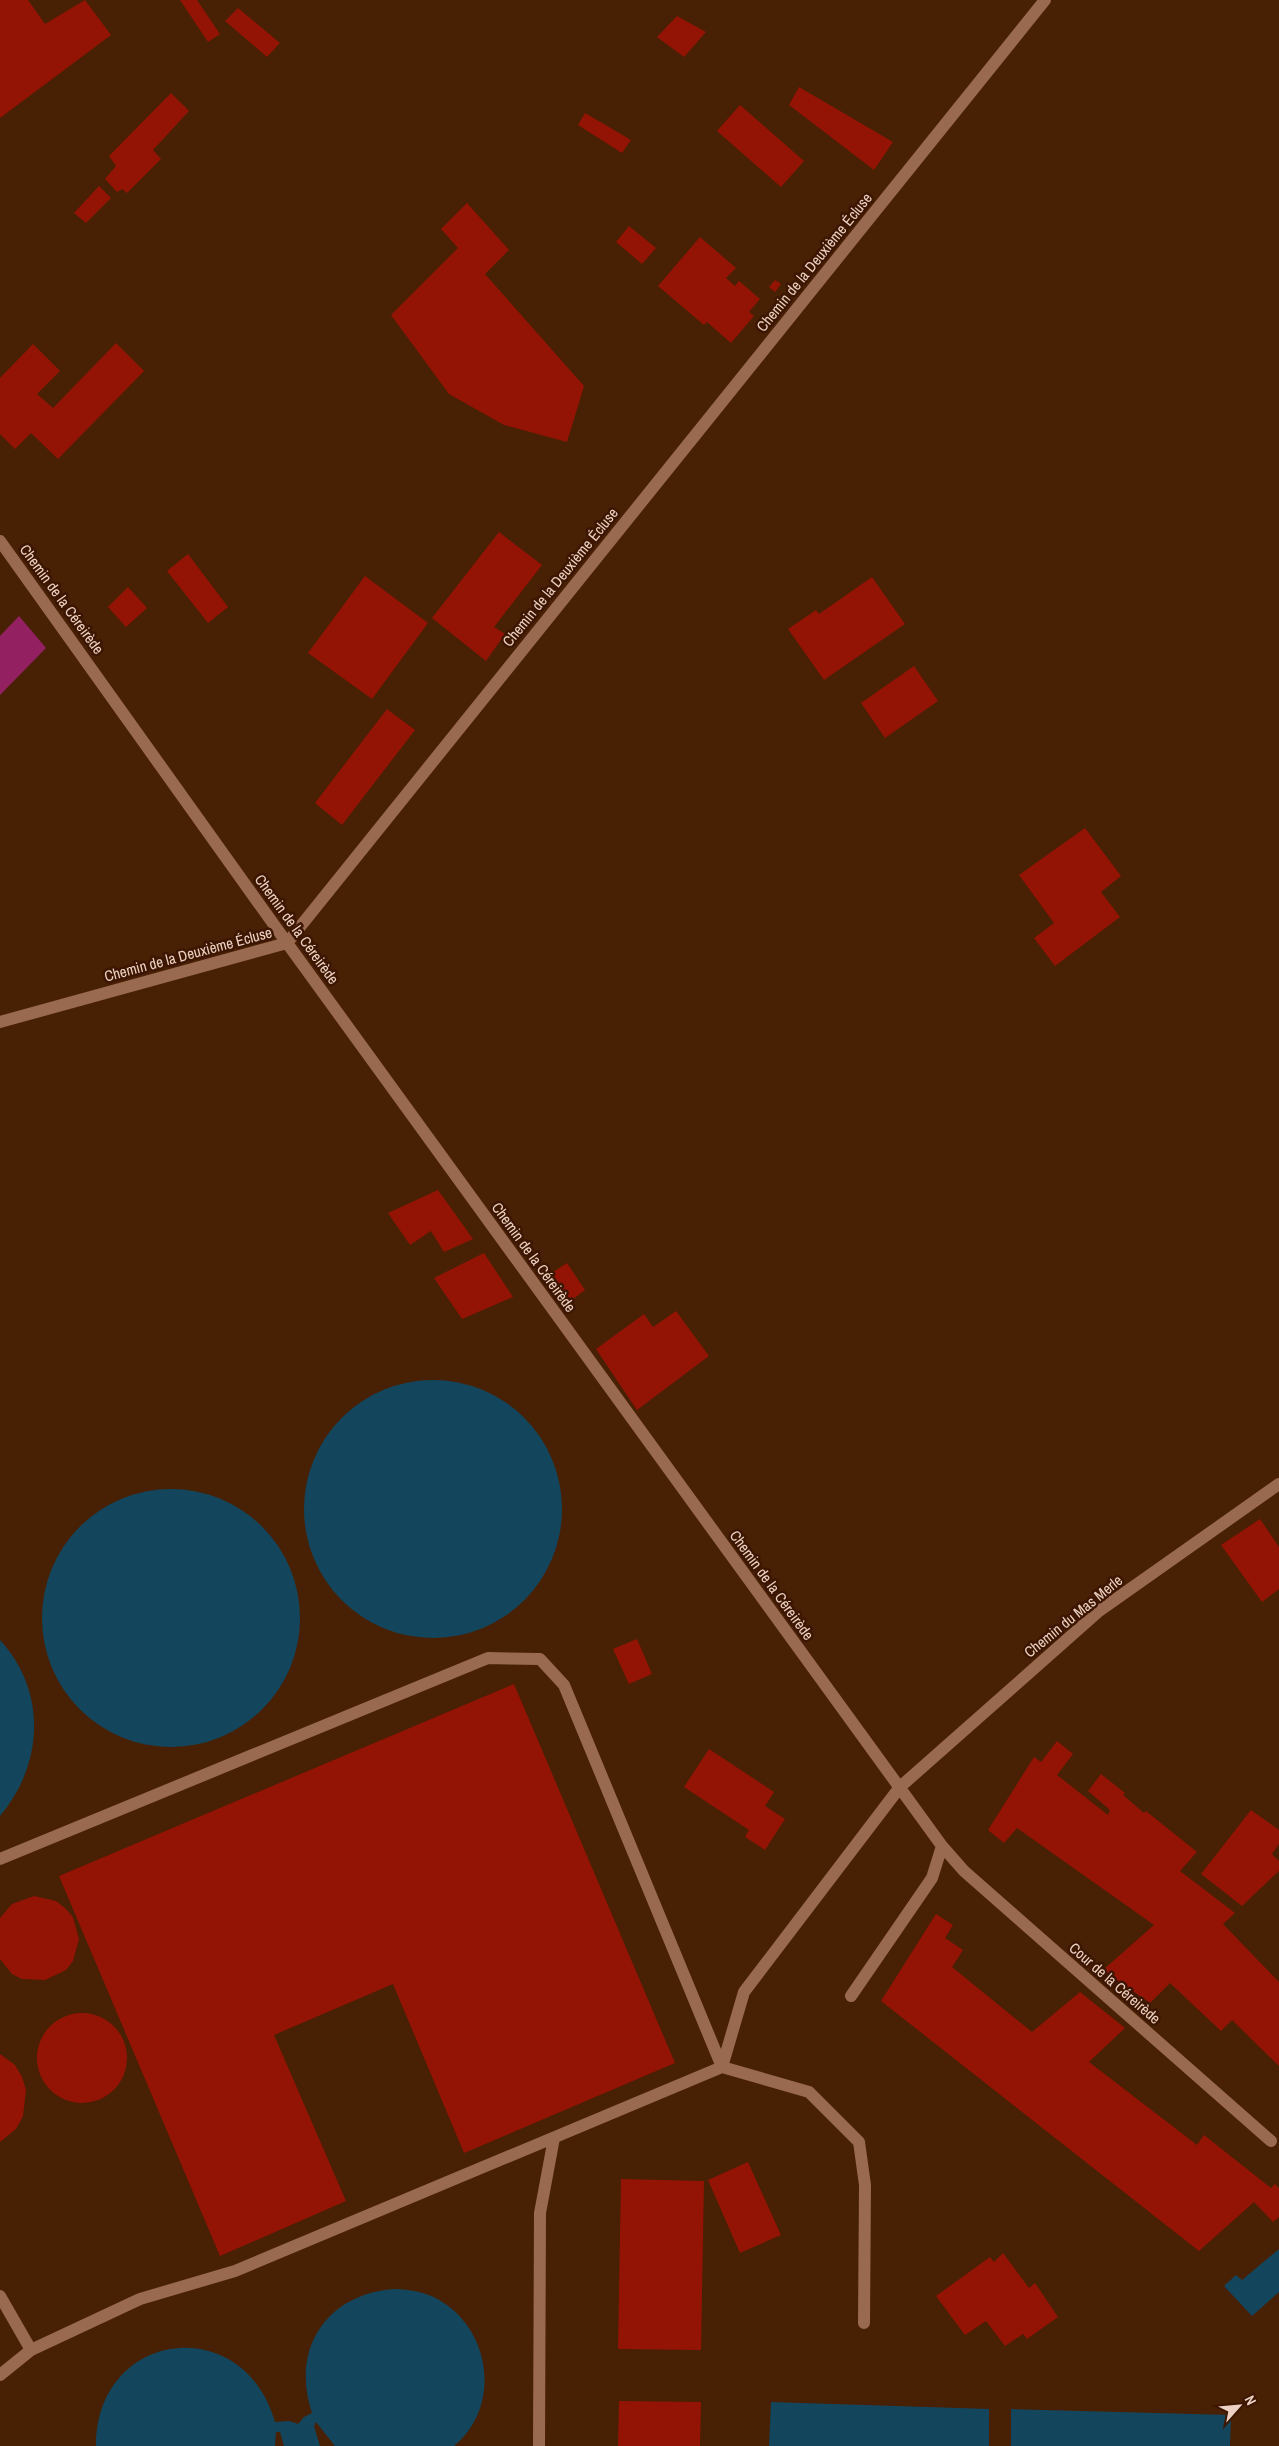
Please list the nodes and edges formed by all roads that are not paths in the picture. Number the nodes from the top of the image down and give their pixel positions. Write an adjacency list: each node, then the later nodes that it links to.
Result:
1 (1046, 0): 3 (street, Chemin de la Deuxième Écluse)
2 (0, 541): 3 (street, Chemin de la Céreirède)
3 (287, 943): 4 (street, Chemin de la Deuxième Écluse); 6 (street, Chemin de la Céreirède)
4 (0, 1022)
5 (1279, 1484): 6 (street, Chemin du Mas Merle)
6 (900, 1787): 7 (street, Chemin de la Céreirède); 10 (street, Chemin du Mas Merle)
7 (942, 1846): 9 (street); 12 (street, Cour de la Céreirède)
8 (0, 1859): 10 (street)
9 (851, 1996)
10 (722, 2068): 11 (street); 14 (street)
11 (554, 2138): 15 (street); 17 (street)
12 (1271, 2141)
13 (0, 2296): 15 (street)
14 (864, 2323)
15 (31, 2350): 16 (street)
16 (0, 2375)
17 (539, 2446)

